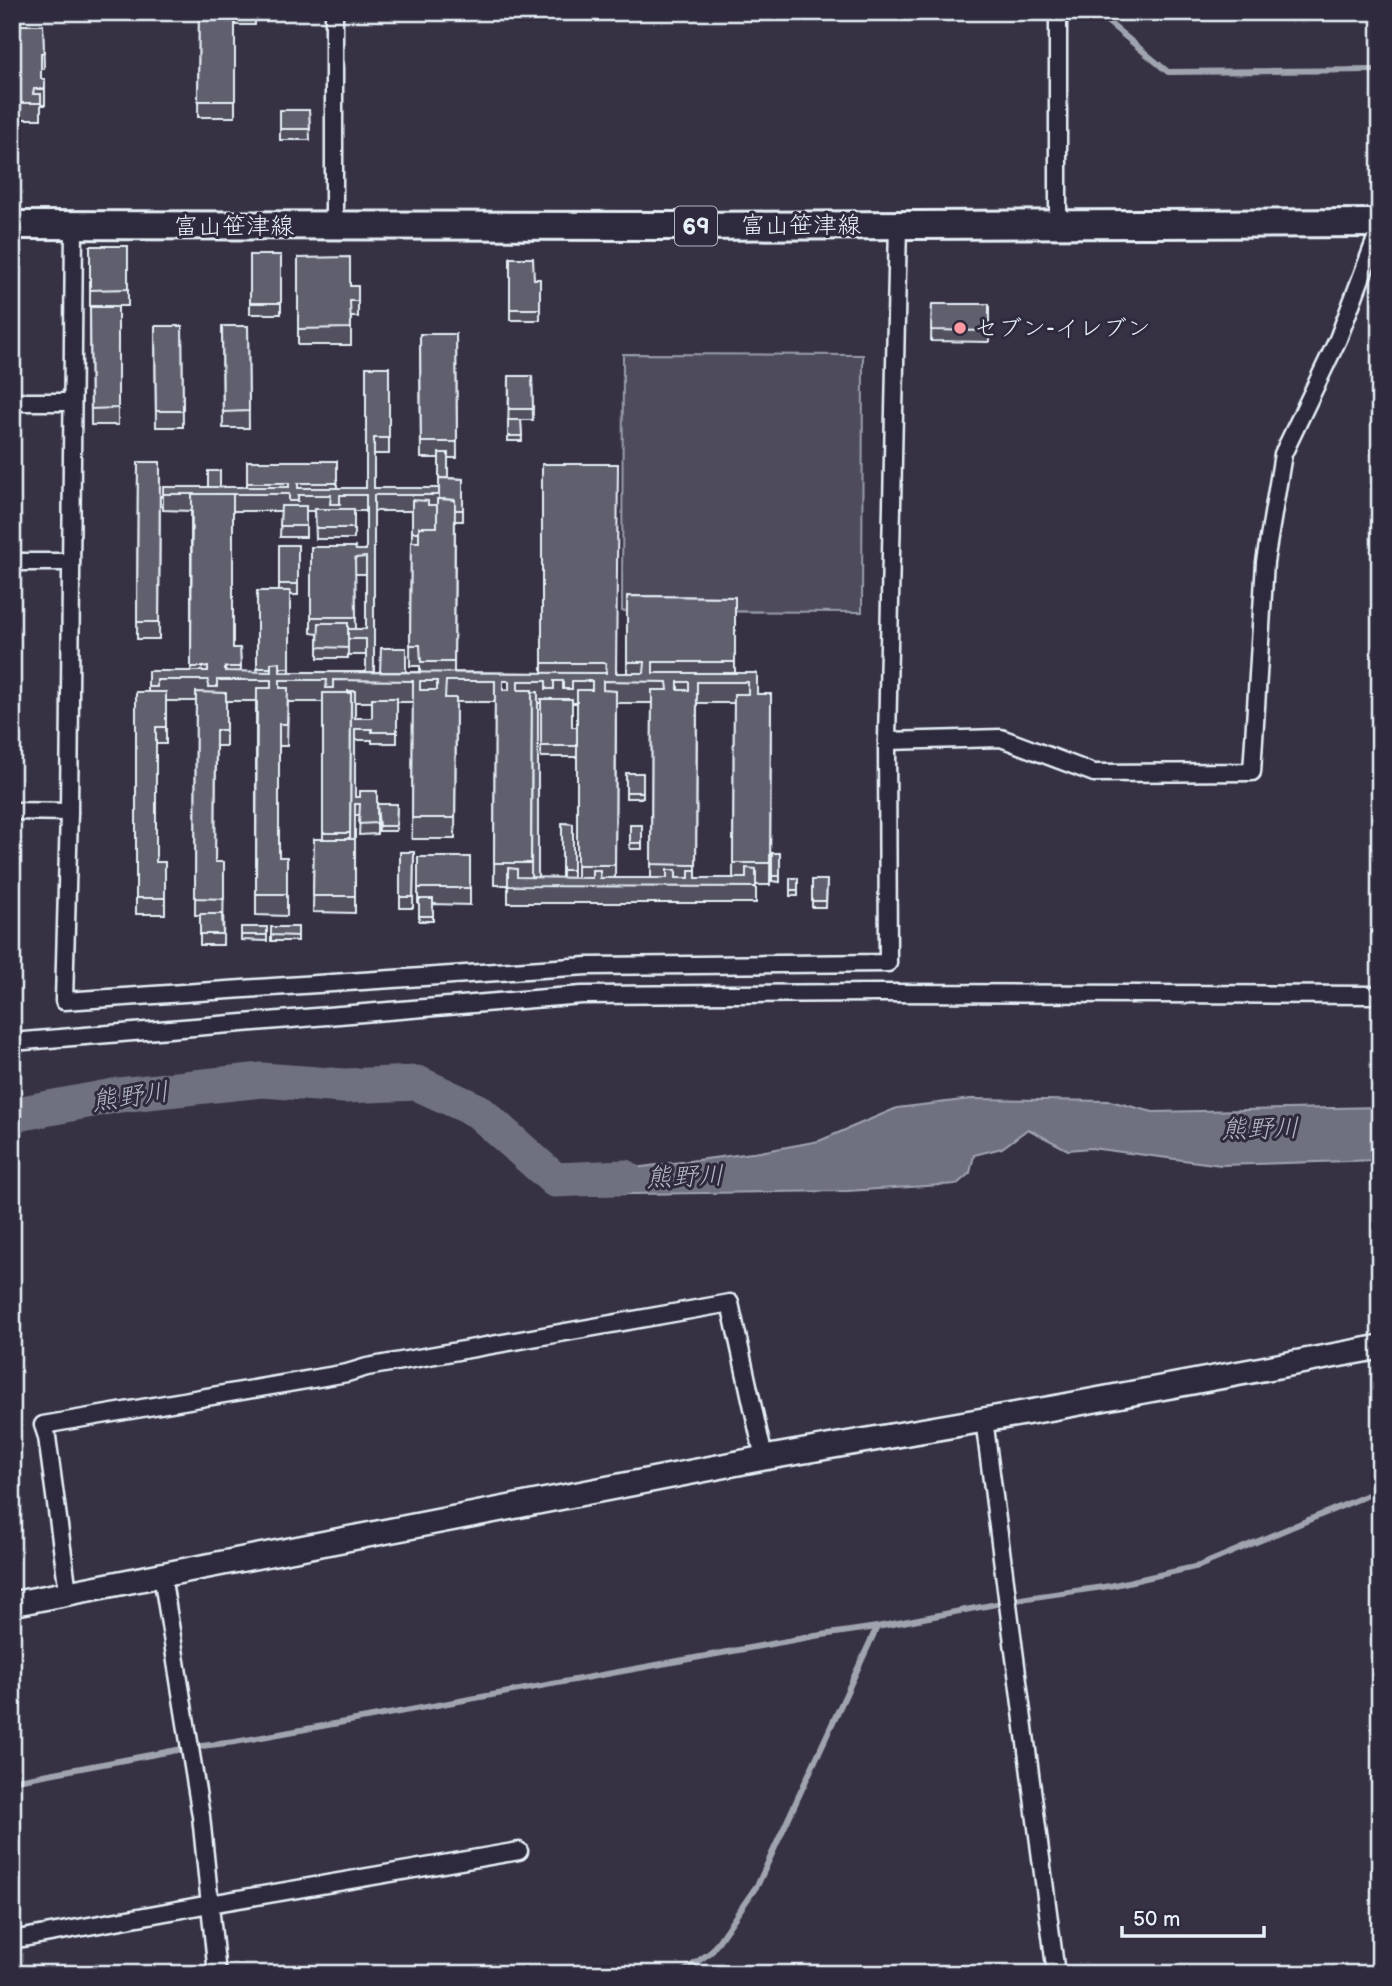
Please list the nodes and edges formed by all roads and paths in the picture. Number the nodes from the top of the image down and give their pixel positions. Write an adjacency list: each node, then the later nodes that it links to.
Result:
1 (334, 12): 8 (street)
2 (1058, 12): 5 (street)
3 (1380, 223): 5 (main road, 富山笹津線 / 69)
4 (898, 224): 5 (main road, 富山笹津線 / 69); 8 (main road, 富山笹津線 / 69); 14 (street)
5 (1058, 224)
6 (12, 225): 7 (main road, 富山笹津線 / 69)
7 (74, 225): 8 (main road, 富山笹津線 / 69); 11 (street)
8 (334, 226)
9 (1380, 228): 14 (street)
10 (12, 402): 11 (street)
11 (72, 402): 13 (street)
12 (12, 562): 13 (street)
13 (71, 562): 16 (street)
14 (887, 741): 16 (street)
15 (12, 811): 16 (street)
16 (69, 812)
17 (1380, 995): 18 (street)
18 (12, 1042)
19 (1380, 1347): 20 (street)
20 (984, 1419): 21 (street); 29 (street)
21 (764, 1458): 22 (street); 23 (street)
22 (162, 1575): 23 (street); 26 (street)
23 (68, 1592): 24 (street)
24 (12, 1604)
25 (519, 1851): 26 (street)
26 (210, 1904): 27 (street); 28 (street)
27 (12, 1940)
28 (218, 1974)
29 (1056, 1974)

